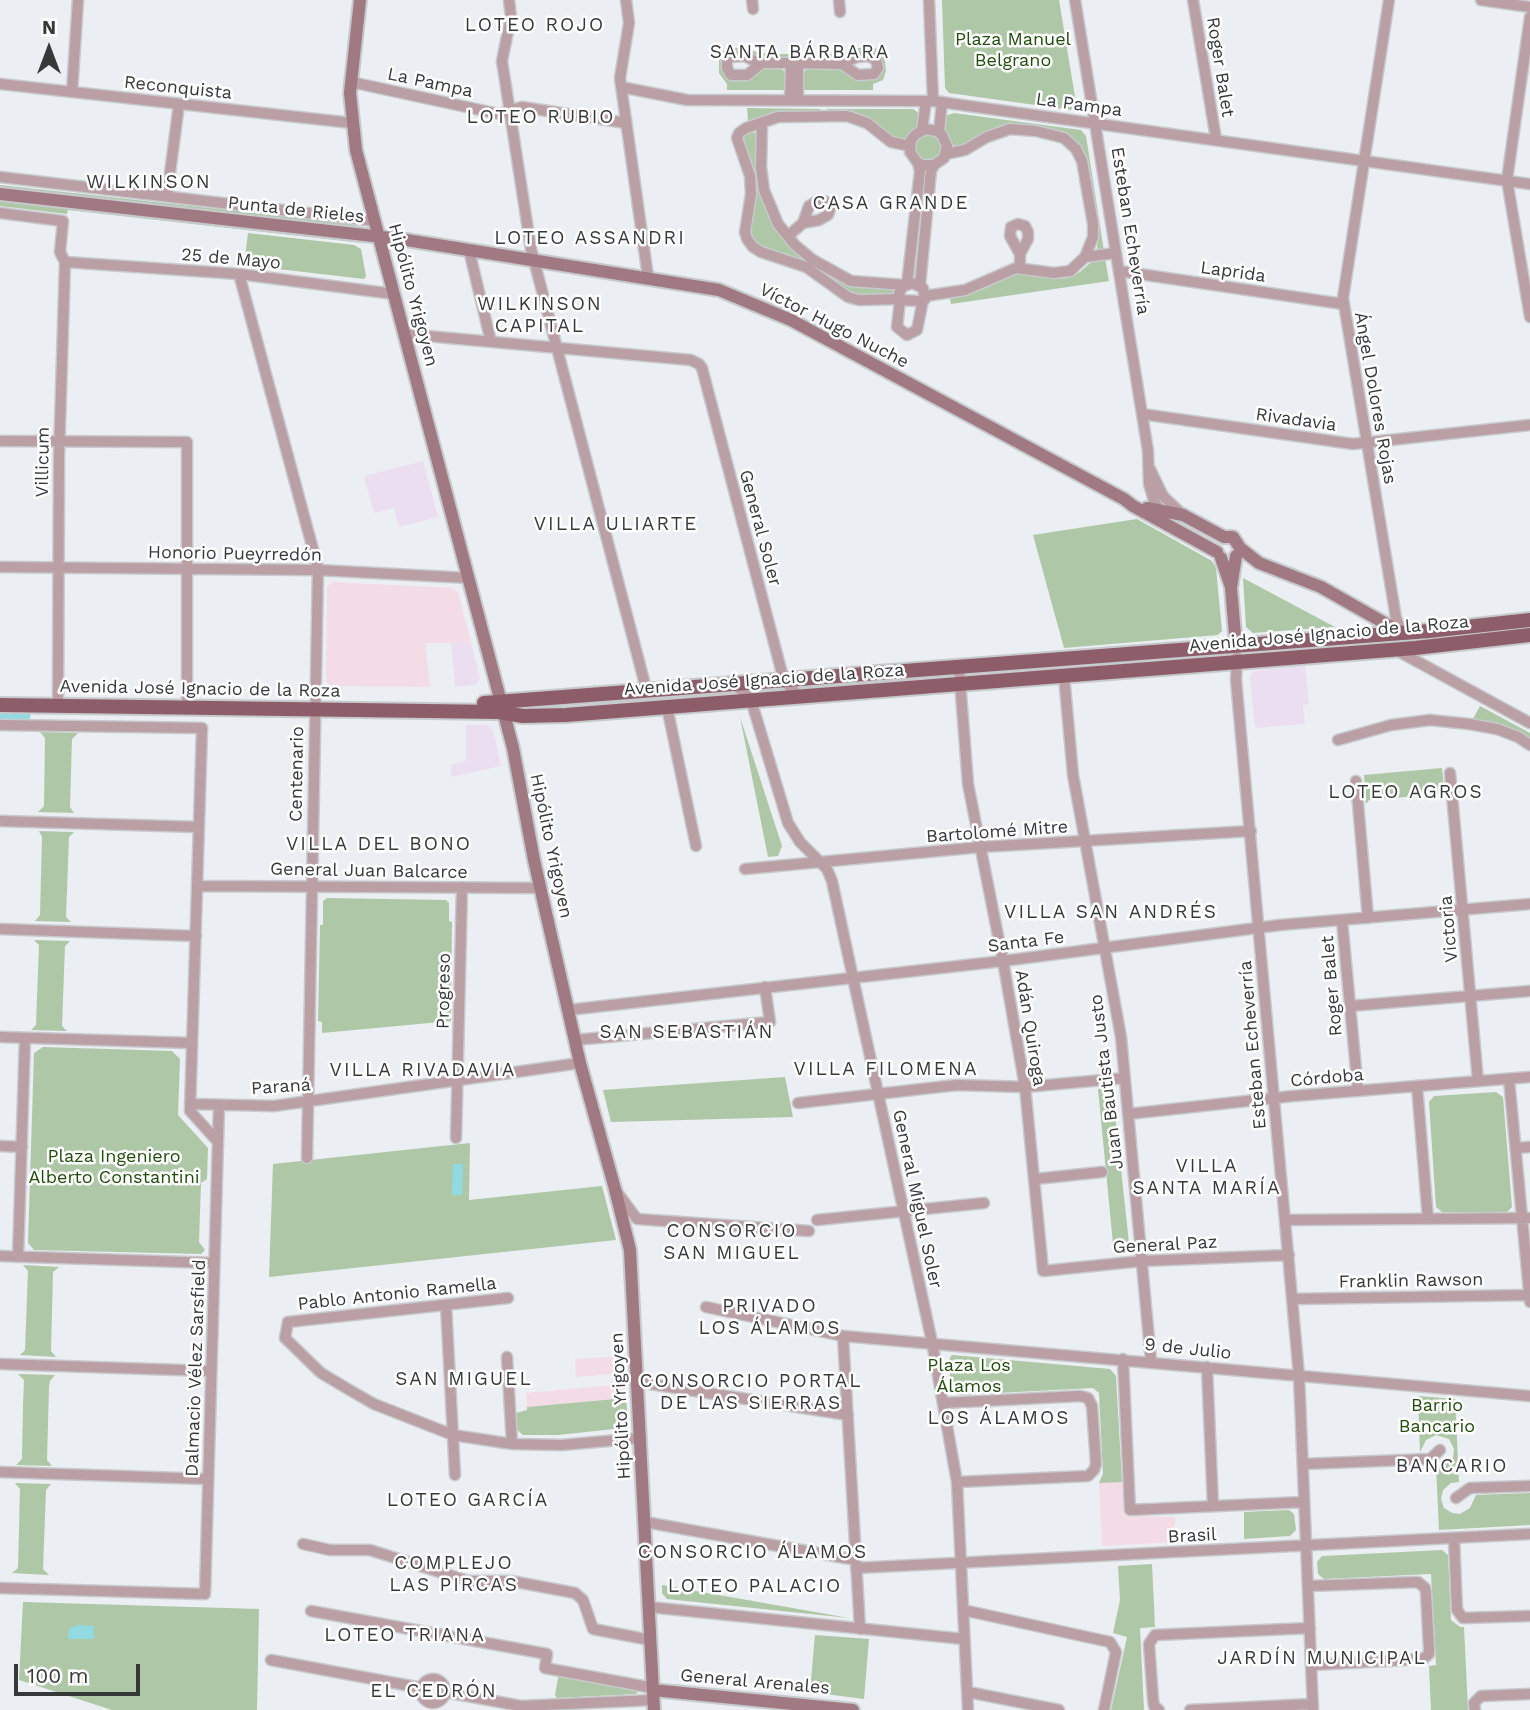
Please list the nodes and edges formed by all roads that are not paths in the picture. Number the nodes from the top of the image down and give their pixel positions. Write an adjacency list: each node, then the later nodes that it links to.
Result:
1 (78, 0): 20 (street)
2 (360, 0): 17 (street, Hipólito Yrigoyen)
3 (509, 0): 25 (street)
4 (626, 0): 19 (street)
5 (839, 0): 12 (street)
6 (929, 0): 23 (street)
7 (1075, 0): 30 (street, Esteban Echeverría)
8 (1193, 0): 33 (street, Roger Balet)
9 (1389, 0): 36 (street, Ángel Dolores Rojas)
10 (1481, 0): 11 (street)
11 (1530, 7)
12 (840, 12)
13 (1530, 17): 40 (street)
14 (762, 63): 15 (street)
15 (795, 63): 16 (street); 21 (street)
16 (842, 64)
17 (351, 82): 25 (street, La Pampa); 27 (street, Hipólito Yrigoyen)
18 (0, 84): 20 (street, Reconquista)
19 (621, 87): 21 (street, La Pampa); 28 (street)
20 (72, 92): 24 (street, Reconquista)
21 (794, 100): 22 (street, La Pampa)
22 (824, 100): 23 (street, La Pampa); 26 (street)
23 (934, 101): 30 (street, La Pampa); 31 (street); 32 (street)
24 (179, 104): 27 (street, Reconquista); 43 (street)
25 (510, 110): 28 (street, La Pampa); 53 (street)
26 (824, 116): 29 (street); 34 (street)
27 (352, 123): 45 (street, Hipólito Yrigoyen)
28 (626, 123): 58 (street)
29 (762, 123): 47 (street); 63 (street)
30 (1095, 123): 33 (street, La Pampa); 50 (street, Esteban Echeverría)
31 (922, 130): 32 (street); 34 (street)
32 (939, 132): 35 (street)
33 (1216, 139): 36 (street, La Pampa)
34 (910, 146): 37 (street)
35 (946, 154): 38 (street); 52 (street)
36 (1364, 160): 40 (street, La Pampa); 64 (street, Ángel Dolores Rojas)
37 (918, 163): 38 (street); 59 (street)
38 (934, 165): 60 (street)
39 (0, 177): 43 (street)
40 (1507, 180): 41 (street, La Pampa); 65 (street)
41 (1530, 184)
42 (0, 194): 48 (street, Punta de Rieles)
43 (167, 196): 45 (street)
44 (0, 213): 54 (street, Villicum)
45 (375, 221): 48 (street, Hipólito Yrigoyen)
46 (803, 223): 47 (street)
47 (788, 236): 59 (street)
48 (379, 237): 49 (street, Víctor Hugo Nuche); 61 (street, Hipólito Yrigoyen)
49 (469, 250): 53 (street, Víctor Hugo Nuche); 67 (street)
50 (1116, 253): 52 (street); 56 (street, Esteban Echeverría)
51 (1020, 254): 55 (street)
52 (1086, 257): 55 (street)
53 (534, 260): 58 (street, Víctor Hugo Nuche); 68 (street)
54 (65, 262): 57 (street, 25 de Mayo); 72 (street, Villicum)
55 (1020, 268): 62 (street)
56 (1119, 271): 64 (street, Laprida); 69 (street, Esteban Echeverría)
57 (239, 274): 61 (street, 25 de Mayo); 85 (street, Centenario)
58 (648, 277): 75 (street, Víctor Hugo Nuche)
59 (906, 284): 60 (street); 63 (street)
60 (920, 285): 62 (street)
61 (394, 294): 66 (street, Hipólito Yrigoyen)
62 (924, 298): 63 (street); 63 (street)
63 (900, 300)
64 (1343, 303): 73 (street, Ángel Dolores Rojas)
65 (1530, 317)
66 (405, 334): 67 (street); 86 (street, Hipólito Yrigoyen)
67 (491, 342): 68 (street)
68 (558, 348): 96 (street, General Soler); 99 (street)
69 (1142, 414): 73 (street, Rivadavia); 74 (street, Esteban Echeverría)
70 (1530, 425): 73 (street, Rivadavia)
71 (0, 441): 72 (street)
72 (59, 441): 83 (street, Villicum); 84 (street)
73 (1367, 442): 89 (street, Ángel Dolores Rojas)
74 (1150, 468): 76 (street, Esteban Echeverría); 77 (street, Esteban Echeverría)
75 (1124, 499): 76 (street, Víctor Hugo Nuche); 78 (street, Víctor Hugo Nuche)
76 (1161, 512): 77 (street, Esteban Echeverría); 78 (street, Esteban Echeverría)
77 (1183, 514): 79 (street, Esteban Echeverría)
78 (1173, 528): 81 (street, Esteban Echeverría)
79 (1224, 537): 80 (street); 81 (street)
80 (1238, 552): 81 (street); 87 (street, Esteban Echeverría); 89 (street)
81 (1219, 555): 87 (street, Esteban Echeverría)
82 (0, 567): 83 (street, Honorio Pueyrredón)
83 (58, 568): 84 (street, Honorio Pueyrredón); 103 (street, Villicum)
84 (187, 569): 85 (street, Honorio Pueyrredón); 104 (street)
85 (318, 570): 86 (street, Honorio Pueyrredón); 106 (street, Centenario)
86 (468, 578): 107 (street, Hipólito Yrigoyen)
87 (1231, 588): 91 (street, Esteban Echeverría)
88 (1530, 620): 89 (main road, Avenida José Ignacio de la Roza)
89 (1402, 633): 91 (main road, Avenida José Ignacio de la Roza)
90 (1530, 635): 92 (main road, Avenida José Ignacio de la Roza)
91 (1236, 646): 93 (street, Esteban Echeverría); 94 (main road, Avenida José Ignacio de la Roza)
92 (1395, 649): 93 (main road, Avenida José Ignacio de la Roza); 109 (street)
93 (1237, 662): 95 (main road, Avenida José Ignacio de la Roza); 117 (street, Esteban Echeverría)
94 (959, 667): 96 (main road, Avenida José Ignacio de la Roza); 97 (street, Adán Quiroga)
95 (1064, 676): 97 (main road, Avenida José Ignacio de la Roza); 118 (street, Juan Bautista Justo)
96 (784, 681): 98 (main road, Avenida José Ignacio de la Roza); 100 (street)
97 (960, 684): 100 (main road, Avenida José Ignacio de la Roza); 120 (street, Adán Quiroga)
98 (733, 685): 99 (main road, Avenida José Ignacio de la Roza); 102 (street)
99 (647, 692): 107 (main road, Avenida José Ignacio de la Roza)
100 (799, 696): 102 (main road, Avenida José Ignacio de la Roza)
101 (0, 697): 103 (main road, Avenida José Ignacio de la Roza)
102 (751, 700): 108 (main road, Avenida José Ignacio de la Roza); 121 (street, General Miguel Soler)
103 (58, 702): 104 (main road, Avenida José Ignacio de la Roza); 105 (main road, Avenida José Ignacio de la Roza)
104 (187, 703): 106 (main road, Avenida José Ignacio de la Roza)
105 (0, 705)
106 (314, 705): 107 (main road, Avenida José Ignacio de la Roza); 123 (street, Centenario)
107 (502, 707): 108 (main road, Avenida José Ignacio de la Roza); 126 (street, Hipólito Yrigoyen)
108 (667, 707): 119 (street)
109 (1530, 723)
110 (0, 725): 116 (street)
111 (1338, 740): 112 (street)
112 (1530, 745)
113 (1450, 773): 128 (street, Victoria)
114 (1356, 781): 129 (street)
115 (0, 821): 116 (street)
116 (199, 827): 124 (street)
117 (1251, 831): 118 (street, Bartolomé Mitre); 132 (street, Esteban Echeverría)
118 (1084, 841): 120 (street, Bartolomé Mitre); 134 (street, Juan Bautista Justo)
119 (696, 846)
120 (981, 847): 121 (street, Bartolomé Mitre); 135 (street, Adán Quiroga)
121 (821, 862): 122 (street, Bartolomé Mitre); 136 (street, General Miguel Soler)
122 (745, 869)
123 (311, 885): 124 (street, General Juan Balcarce); 125 (street, General Juan Balcarce); 157 (street, Centenario)
124 (197, 886): 133 (street)
125 (462, 887): 126 (street, General Juan Balcarce); 150 (street, Progreso)
126 (541, 888): 141 (street, Hipólito Yrigoyen)
127 (1530, 904): 128 (street, Santa Fe)
128 (1462, 910): 129 (street, Santa Fe); 139 (street, Victoria)
129 (1368, 918): 130 (street, Santa Fe)
130 (1342, 920): 132 (street, Santa Fe); 140 (street, Roger Balet)
131 (0, 929): 133 (street)
132 (1260, 929): 134 (street, Santa Fe); 156 (street, Esteban Echeverría)
133 (196, 936): 145 (street)
134 (1104, 948): 135 (street, Santa Fe); 148 (street, Juan Bautista Justo)
135 (1003, 961): 136 (street, Santa Fe); 153 (street, Adán Quiroga)
136 (852, 977): 137 (street, Santa Fe); 155 (street, General Miguel Soler)
137 (765, 987): 141 (street, Santa Fe); 144 (street)
138 (1530, 991): 139 (street)
139 (1471, 996): 140 (street); 151 (street, Victoria)
140 (1350, 1006): 154 (street, Roger Balet)
141 (568, 1010): 144 (street, Hipólito Yrigoyen)
142 (0, 1037): 143 (street)
143 (25, 1038): 145 (street); 165 (street)
144 (575, 1040): 146 (street, Hipólito Yrigoyen)
145 (192, 1043): 159 (street)
146 (580, 1063): 150 (street, Paraná); 171 (street, Hipólito Yrigoyen)
147 (1530, 1077): 149 (street, Córdoba)
148 (1125, 1078): 153 (street); 161 (street, Juan Bautista Justo)
149 (1509, 1079): 151 (street, Córdoba); 167 (street)
150 (458, 1080): 157 (street, Paraná); 162 (street, Progreso)
151 (1478, 1081): 152 (street, Córdoba)
152 (1417, 1086): 154 (street, Córdoba); 175 (street)
153 (1025, 1087): 155 (street); 170 (street, Adán Quiroga)
154 (1358, 1091): 156 (street, Córdoba)
155 (878, 1094): 158 (street); 173 (street, General Miguel Soler)
156 (1275, 1099): 161 (street, Córdoba); 177 (street, Esteban Echeverría)
157 (307, 1101): 160 (street, Paraná); 168 (street, Centenario)
158 (797, 1103)
159 (191, 1104): 160 (street, Paraná); 163 (street)
160 (219, 1105): 163 (street, Dalmacio Vélez Sarsfield)
161 (1128, 1114): 182 (street, Juan Bautista Justo)
162 (456, 1138)
163 (218, 1142): 183 (street, Dalmacio Vélez Sarsfield)
164 (0, 1146): 165 (street)
165 (22, 1147): 181 (street)
166 (1530, 1147): 167 (street)
167 (1516, 1148): 174 (street)
168 (307, 1158)
169 (1102, 1172): 170 (street)
170 (1035, 1179): 184 (street, Adán Quiroga)
171 (615, 1189): 178 (street); 200 (street, Hipólito Yrigoyen)
172 (984, 1203): 173 (street)
173 (904, 1211): 176 (street); 192 (street, General Miguel Soler)
174 (1526, 1218): 175 (street); 185 (street)
175 (1428, 1219): 177 (street)
176 (817, 1220)
177 (1286, 1220): 179 (street, Esteban Echeverría)
178 (809, 1231)
179 (1289, 1255): 182 (street, General Paz); 187 (street, Esteban Echeverría)
180 (0, 1256): 181 (street)
181 (18, 1257): 183 (street)
182 (1142, 1261): 184 (street, General Paz); 195 (street, Juan Bautista Justo)
183 (214, 1264): 198 (street, Dalmacio Vélez Sarsfield)
184 (1043, 1270)
185 (1530, 1295): 187 (street, Franklin Rawson); 188 (street)
186 (509, 1298): 189 (street, Pablo Antonio Ramella)
187 (1292, 1299): 199 (street, Esteban Echeverría)
188 (1530, 1302)
189 (446, 1305): 204 (street); 204 (street, Pablo Antonio Ramella)
190 (706, 1307): 191 (street, 9 de Julio)
191 (843, 1336): 192 (street, 9 de Julio); 203 (street)
192 (932, 1342): 194 (street, 9 de Julio); 202 (street, General Miguel Soler)
193 (507, 1357): 206 (street)
194 (1123, 1359): 195 (street, 9 de Julio); 216 (street, Brasil)
195 (1151, 1361): 197 (street, 9 de Julio)
196 (0, 1364): 198 (street)
197 (1207, 1367): 199 (street, 9 de Julio); 216 (street)
198 (211, 1371): 211 (street, Dalmacio Vélez Sarsfield)
199 (1299, 1376): 201 (street, 9 de Julio); 208 (street, Esteban Echeverría)
200 (638, 1382): 203 (street); 205 (street, Hipólito Yrigoyen)
201 (1530, 1395)
202 (943, 1403): 212 (street, General Miguel Soler); 212 (street)
203 (848, 1415): 223 (street)
204 (453, 1435): 206 (street); 210 (street)
205 (641, 1438): 206 (street); 217 (street, Hipólito Yrigoyen)
206 (512, 1444)
207 (1440, 1450): 208 (street)
208 (1303, 1464): 215 (street, Esteban Echeverría)
209 (0, 1472): 211 (street)
210 (455, 1475)
211 (208, 1479): 225 (street, Dalmacio Vélez Sarsfield)
212 (957, 1482): 222 (street, General Miguel Soler)
213 (1530, 1486): 214 (street)
214 (1456, 1498)
215 (1304, 1502): 216 (street, Brasil); 221 (street, Esteban Echeverría)
216 (1213, 1506)
217 (645, 1522): 223 (street, Brasil); 226 (street, Hipólito Yrigoyen)
218 (1530, 1534): 219 (street, Brasil)
219 (1454, 1538): 221 (street, Brasil); 229 (street)
220 (303, 1544): 233 (street)
221 (1306, 1546): 222 (street, Brasil); 224 (street, Esteban Echeverría)
222 (961, 1563): 223 (street, Brasil); 227 (street, General Miguel Soler)
223 (856, 1564): 231 (street)
224 (1308, 1586): 230 (street, Esteban Echeverría); 235 (street)
225 (0, 1588)
226 (649, 1607): 231 (street); 233 (street, Hipólito Yrigoyen)
227 (963, 1610): 232 (street, General Miguel Soler); 245 (street)
228 (311, 1611): 240 (street)
229 (1530, 1616)
230 (1310, 1628): 235 (street, Esteban Echeverría); 246 (street)
231 (860, 1629): 232 (street)
232 (964, 1639): 238 (street, General Miguel Soler)
233 (650, 1640): 240 (street, Hipólito Yrigoyen)
234 (271, 1660): 236 (street)
235 (1311, 1665): 241 (street, Esteban Echeverría)
236 (422, 1688): 237 (street); 237 (street)
237 (445, 1692): 240 (street)
238 (968, 1692): 243 (street, General Miguel Soler); 244 (street)
239 (1530, 1693): 248 (street)
240 (653, 1697): 242 (street, General Arenales)
241 (1313, 1707): 247 (street)
242 (853, 1710)
243 (968, 1710)
244 (1059, 1710)
245 (1104, 1710)
246 (1159, 1710)
247 (1190, 1710)
248 (1475, 1710)

